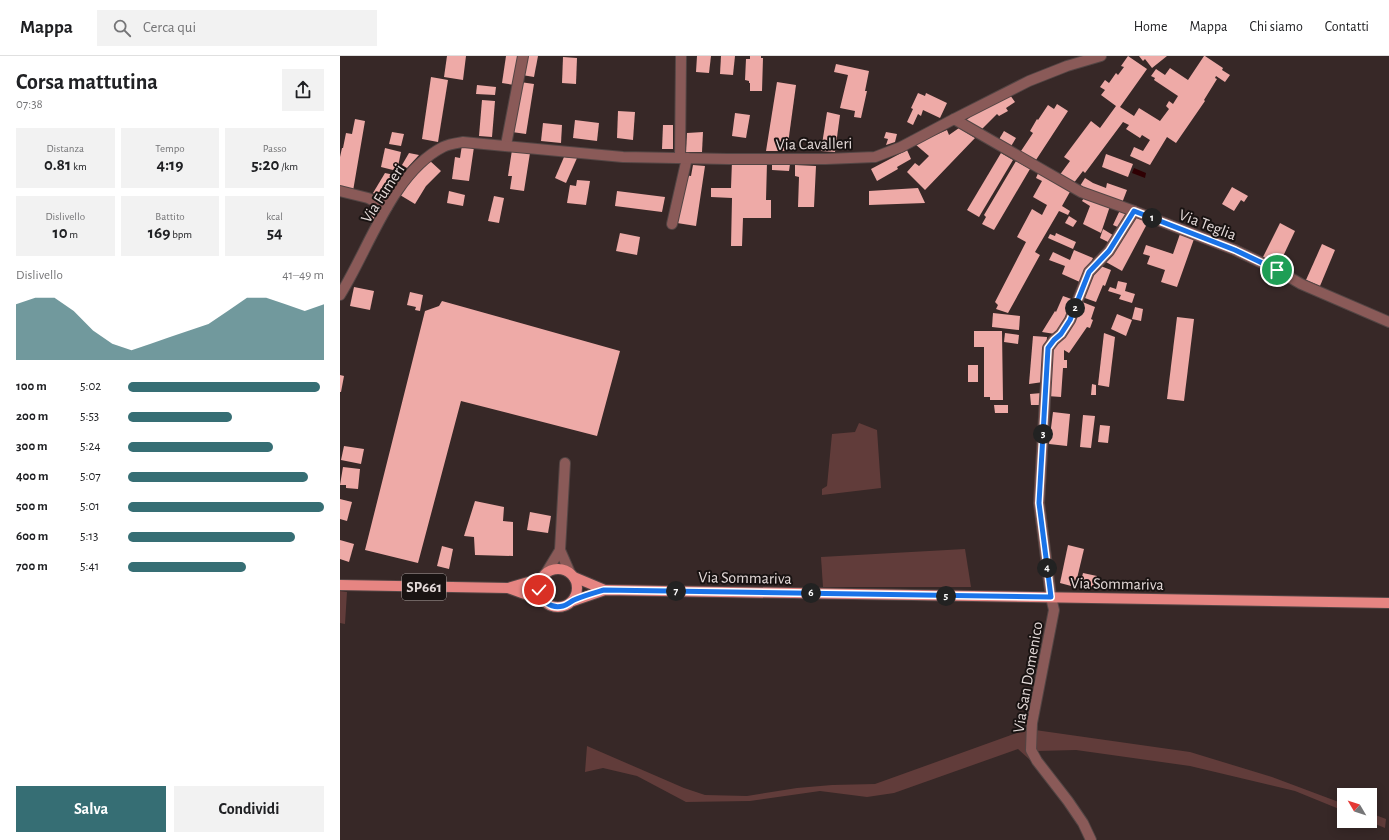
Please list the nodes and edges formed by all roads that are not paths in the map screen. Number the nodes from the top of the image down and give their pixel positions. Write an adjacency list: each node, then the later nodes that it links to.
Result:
1 (523, 56): 5 (street)
2 (681, 56): 6 (street)
3 (1101, 56): 4 (street, Via Cavalleri)
4 (954, 119): 6 (street, Via Cavalleri); 9 (street, Via Teglia)
5 (506, 145): 6 (street, Via Cavalleri); 8 (street, Via Fumeri)
6 (684, 158): 10 (street)
7 (340, 192): 8 (street)
8 (387, 207): 11 (street, Via Fumeri)
9 (1134, 211): 12 (street, Via Teglia); 20 (street, Via San Domenico)
10 (672, 224)
11 (340, 295)
12 (1389, 322)
13 (565, 463): 14 (street)
14 (560, 550): 15 (street); 16 (street)
15 (544, 575): 16 (main road); 18 (main road, SP661); 21 (main road)
16 (572, 575): 19 (main road, Via Sommariva); 22 (main road)
17 (340, 585): 18 (main road, SP661)
18 (508, 588): 21 (main road, SP661)
19 (604, 590): 20 (main road, Via Sommariva); 22 (main road, Via Sommariva)
20 (1051, 597): 23 (main road, Via Sommariva); 24 (street, Via San Domenico)
21 (544, 601): 22 (main road)
22 (573, 601)
23 (1389, 603)
24 (1091, 840)

